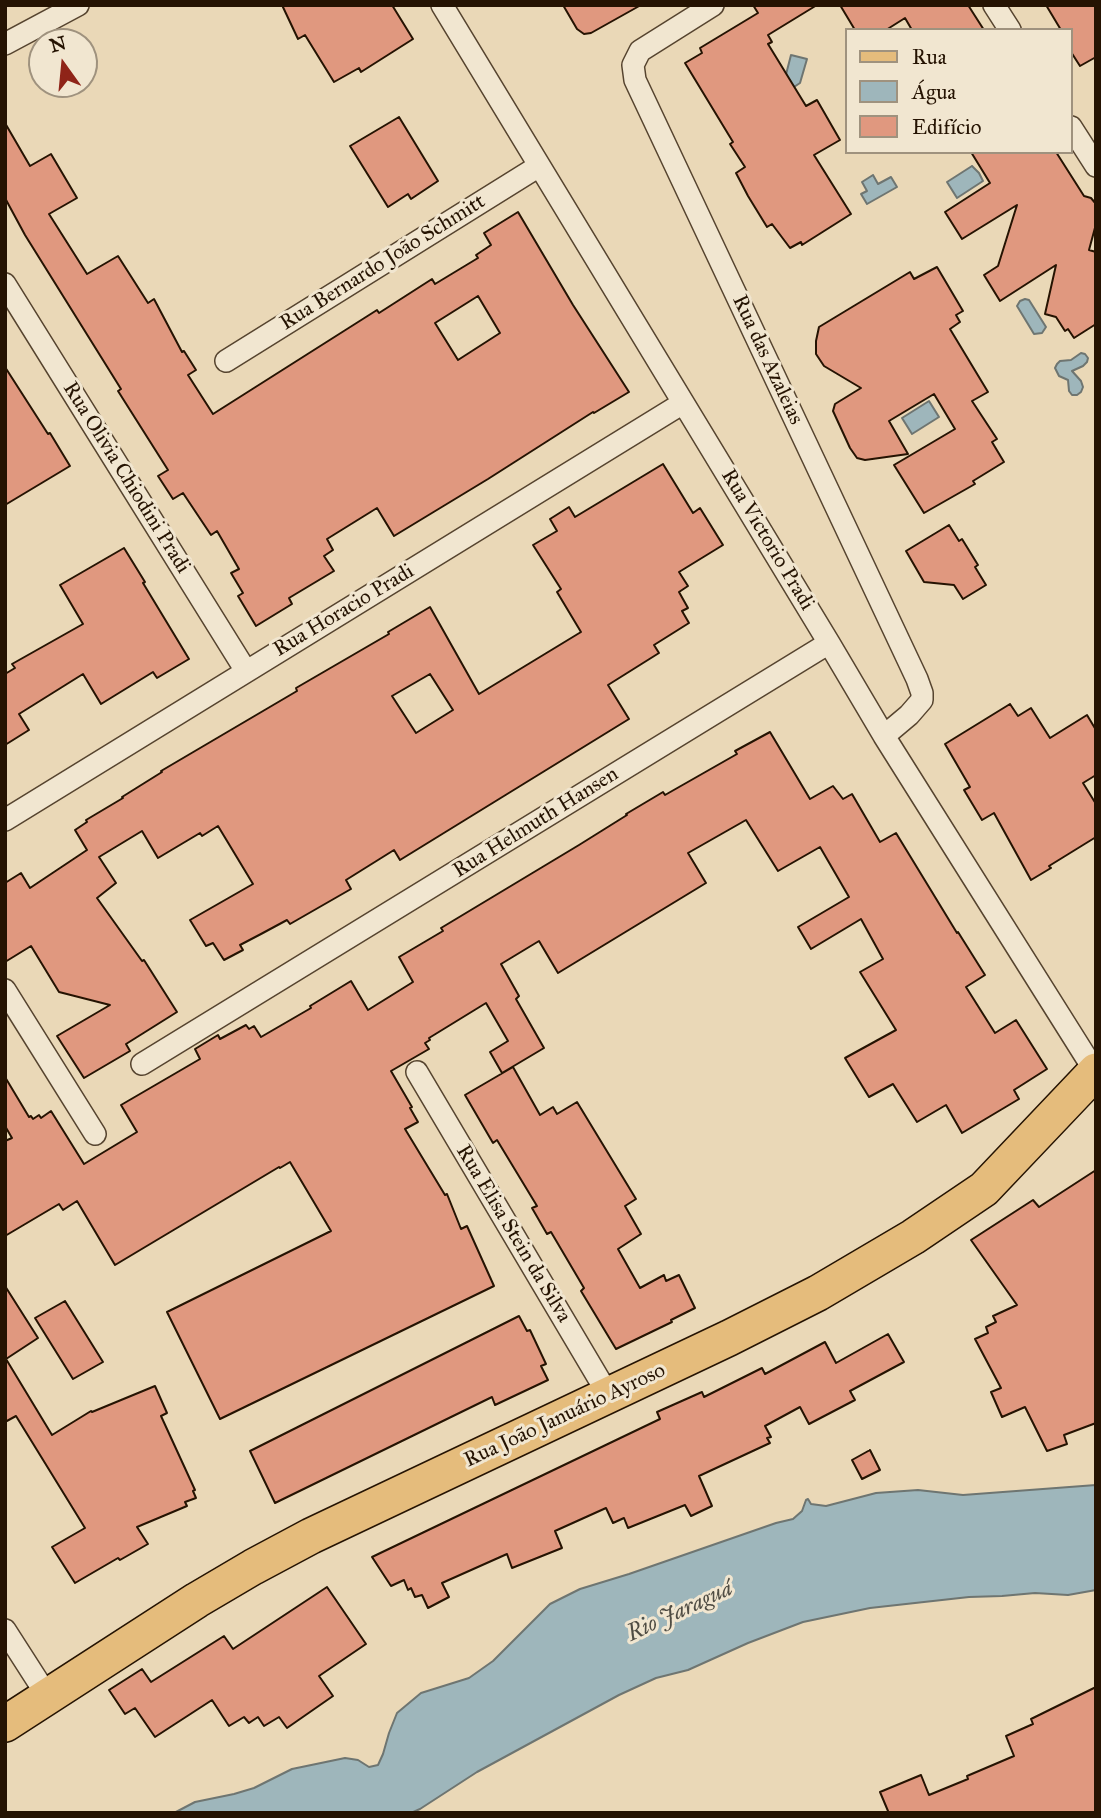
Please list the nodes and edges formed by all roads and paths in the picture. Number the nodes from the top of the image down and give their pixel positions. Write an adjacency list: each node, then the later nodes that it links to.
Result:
1 (78, 5): 6 (street)
2 (442, 5): 8 (street, Rua Victorio Pradi)
3 (713, 5): 15 (street, Rua das Azaleias)
4 (994, 5): 5 (street)
5 (1009, 28)
6 (5, 44)
7 (1073, 130): 9 (street)
8 (539, 166): 11 (street, Rua Bernardo João Schmitt); 12 (street, Rua Victorio Pradi)
9 (1096, 166)
10 (5, 284): 14 (street, Rua Olivia Chiodini Pradi)
11 (226, 361)
12 (683, 403): 13 (street, Rua Victorio Pradi); 14 (street, Rua Horacio Pradi)
13 (830, 643): 15 (street, Rua Victorio Pradi); 18 (street, Rua Helmuth Hansen)
14 (246, 671): 16 (street, Rua Horacio Pradi)
15 (884, 736): 20 (street, Rua Victorio Pradi)
16 (5, 820)
17 (5, 990): 21 (street)
18 (142, 1064)
19 (418, 1072): 22 (street, Rua Elisa Stein da Silva)
20 (1095, 1072): 22 (main road, Rua João Januário Ayroso)
21 (95, 1134)
22 (609, 1396): 24 (main road, Rua João Januário Ayroso)
23 (5, 1630): 24 (street)
24 (48, 1697): 25 (main road, Rua João Januário Ayroso)
25 (5, 1724)

